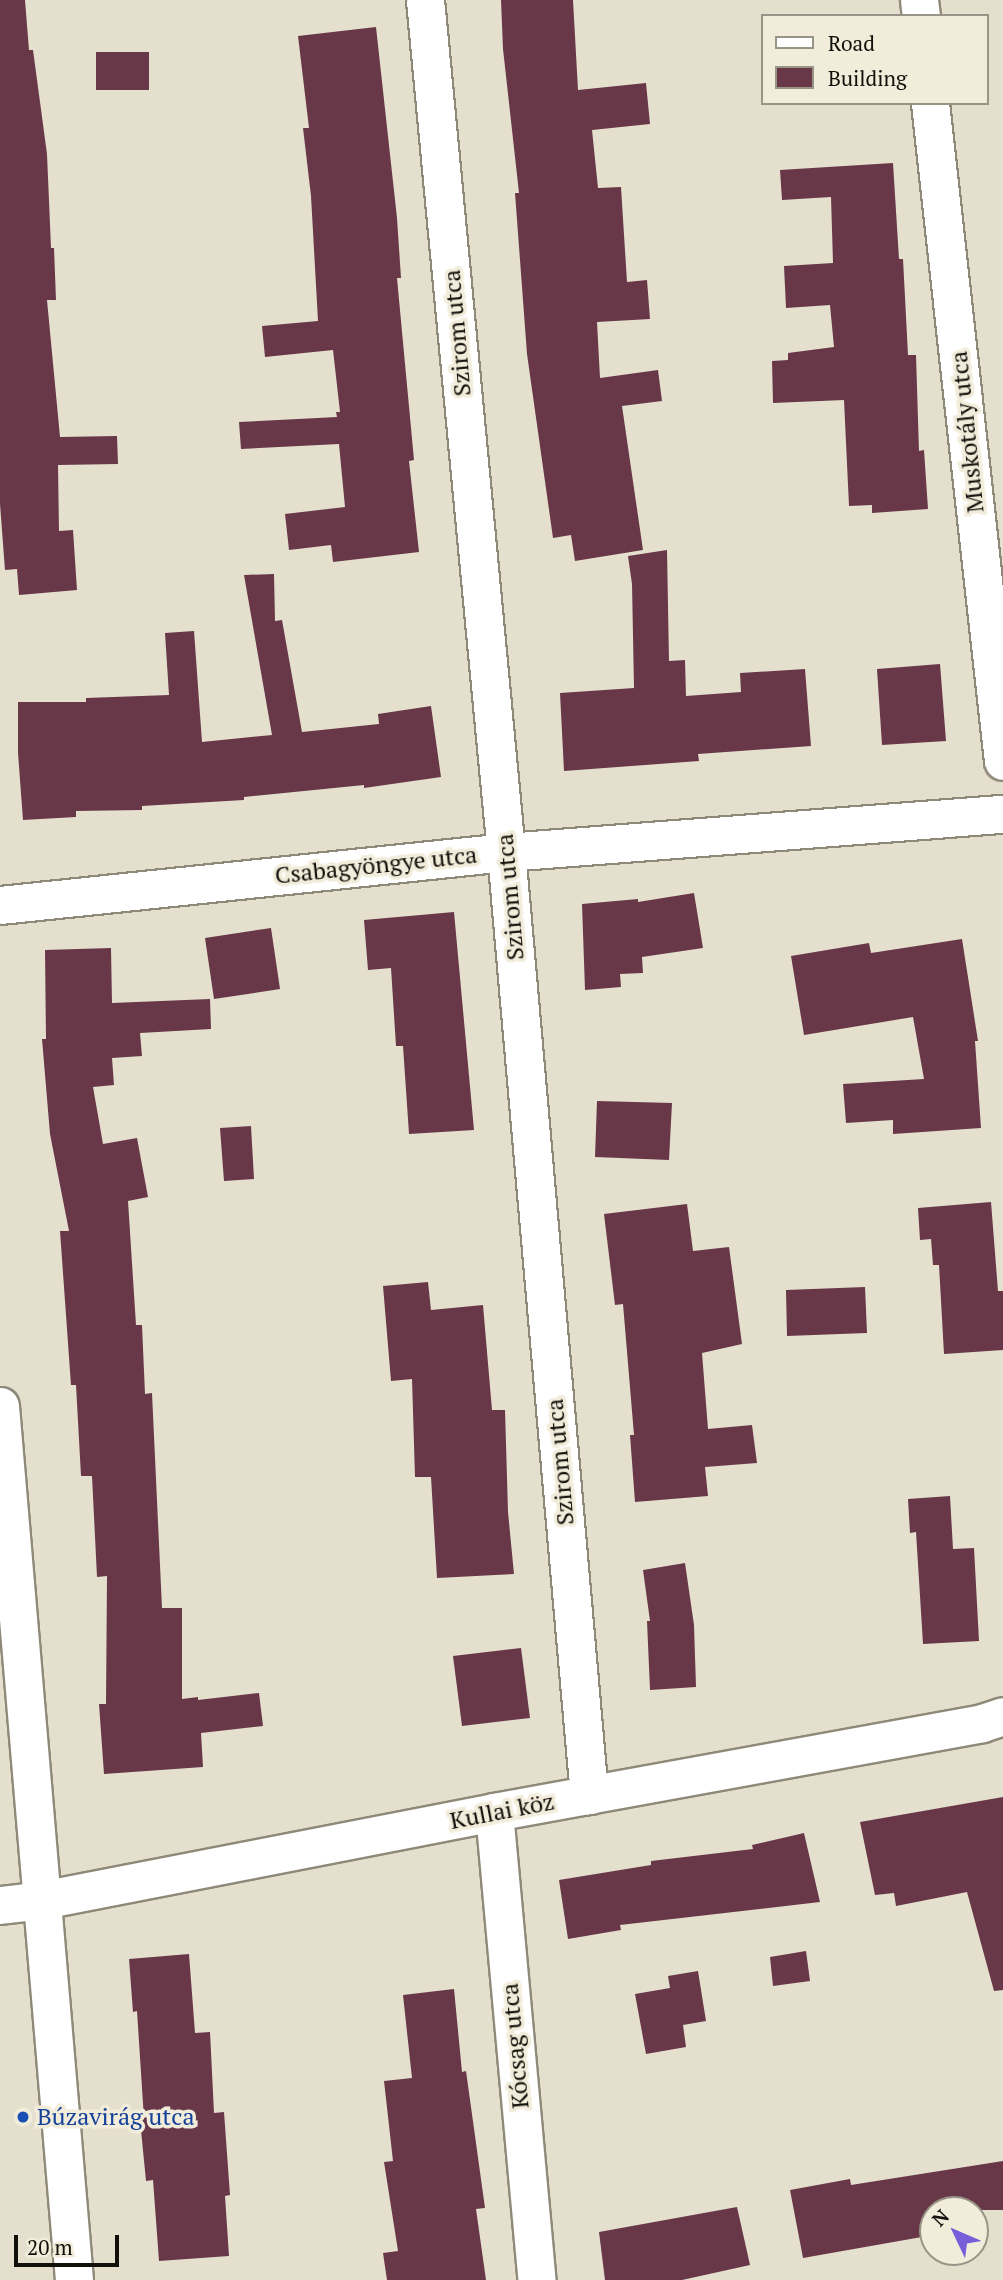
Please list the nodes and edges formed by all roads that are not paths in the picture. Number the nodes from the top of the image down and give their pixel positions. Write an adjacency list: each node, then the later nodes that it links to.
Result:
1 (425, 0): 5 (street, Szirom utca)
2 (930, 105): 3 (street, Muskotály utca)
3 (1003, 761)
4 (1003, 814): 5 (street, Csabagyöngye utca)
5 (506, 852): 6 (street, Csabagyöngye utca); 9 (street, Szirom utca)
6 (0, 905)
7 (0, 1406): 11 (street)
8 (1003, 1716): 9 (street, Kullai köz)
9 (589, 1795): 10 (street, Kullai köz)
10 (494, 1812): 11 (street, Kullai köz); 14 (street, Kócsag utca)
11 (42, 1900): 12 (street, Kullai köz); 13 (street)
12 (0, 1905)
13 (74, 2280)
14 (537, 2280)

